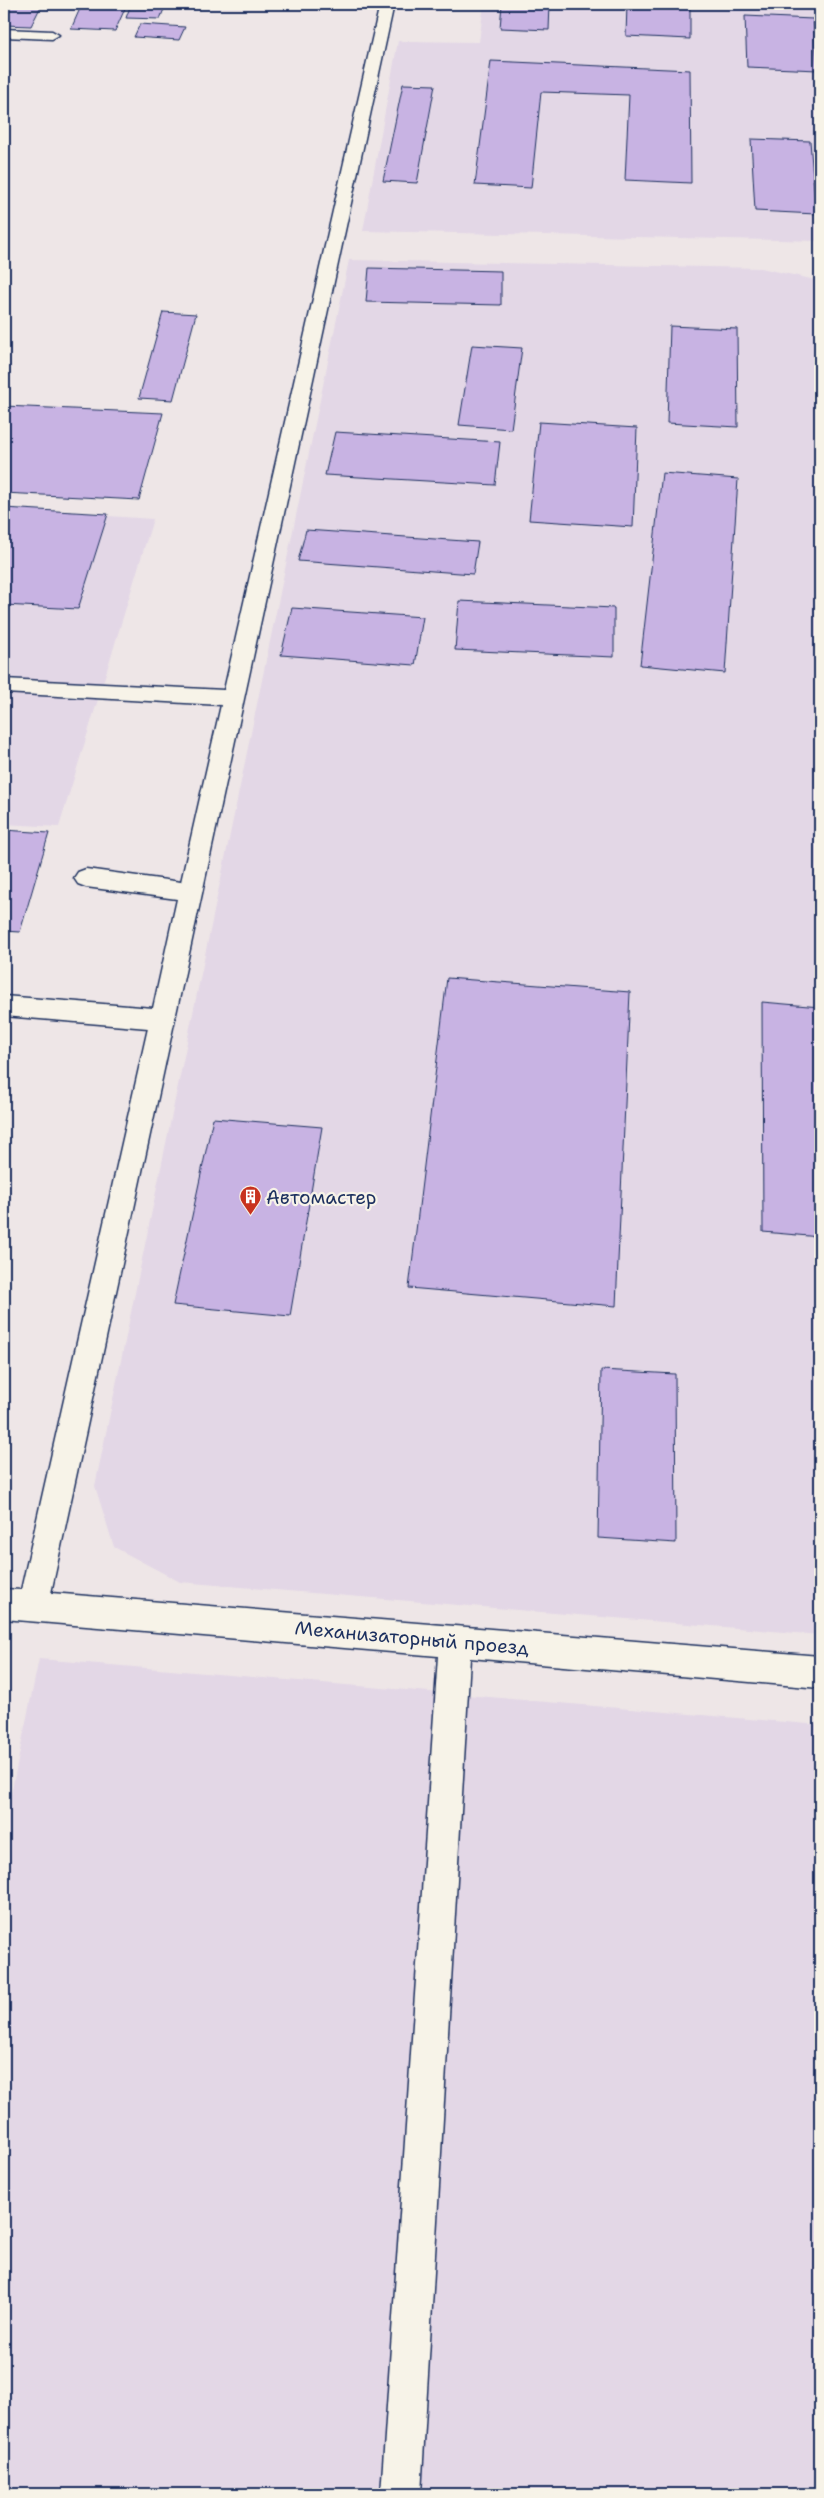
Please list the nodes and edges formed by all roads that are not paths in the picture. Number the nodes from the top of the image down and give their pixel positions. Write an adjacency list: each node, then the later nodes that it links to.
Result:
1 (387, 4): 5 (street)
2 (4, 33): 3 (street)
3 (52, 35)
4 (4, 686): 5 (street)
5 (233, 698): 7 (street)
6 (86, 878): 7 (street)
7 (191, 892): 9 (street)
8 (4, 1006): 9 (street)
9 (163, 1019): 10 (street)
10 (18, 1605): 11 (street, Механизаторный проезд)
11 (455, 1642): 12 (street, Механизаторный проезд); 13 (street)
12 (820, 1672)
13 (401, 2494)

